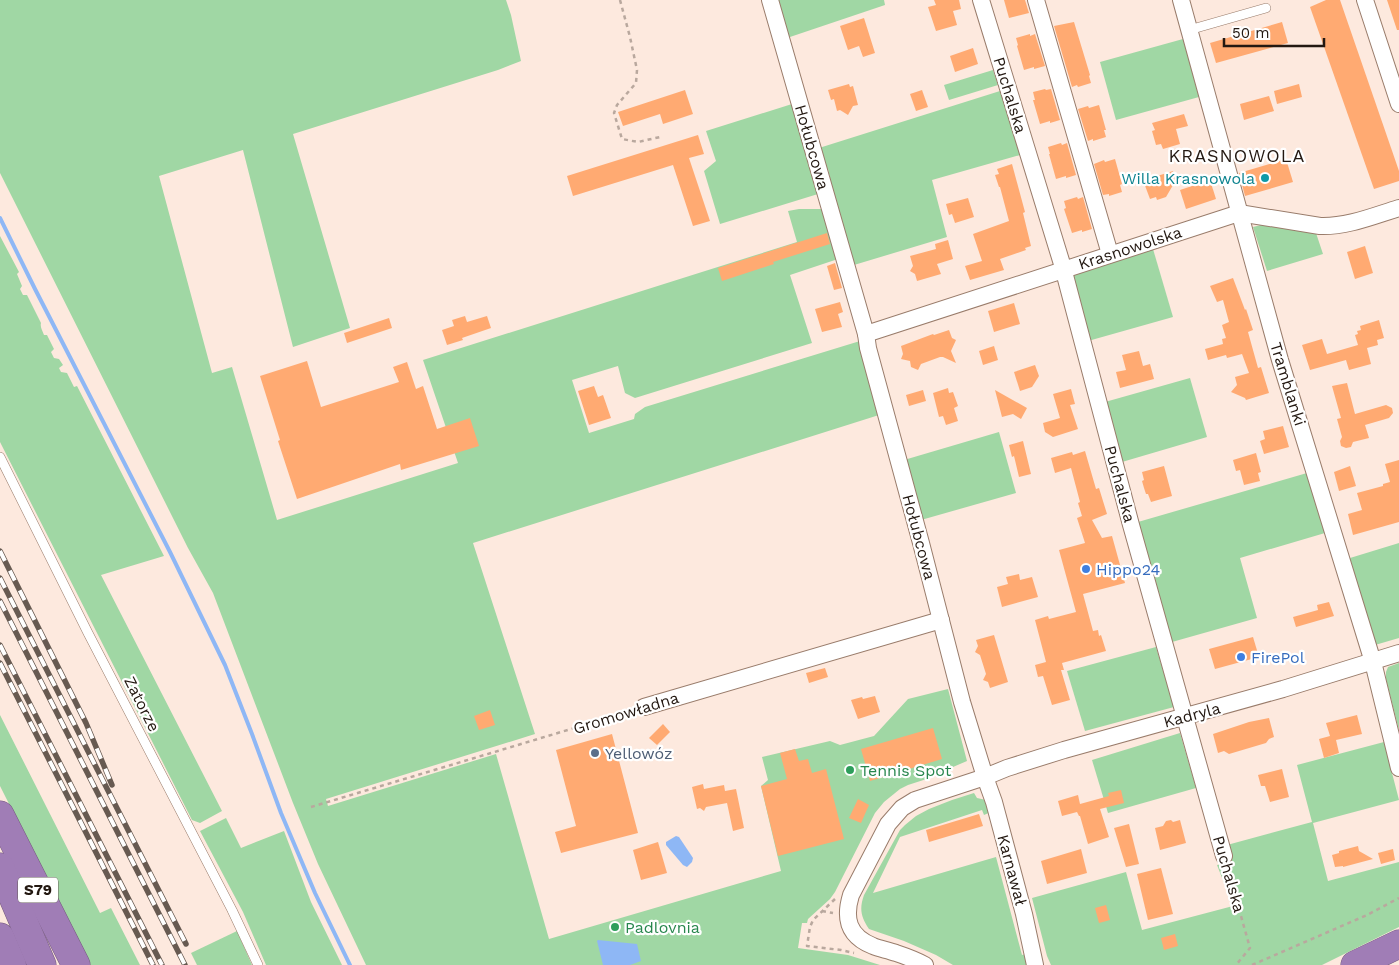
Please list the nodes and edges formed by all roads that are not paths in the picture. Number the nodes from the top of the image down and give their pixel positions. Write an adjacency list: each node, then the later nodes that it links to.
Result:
1 (770, 0): 13 (street, Hołubcowa)
2 (981, 0): 12 (street, Puchalska)
3 (1036, 0): 11 (street)
4 (1181, 0): 7 (street, Tramblanki)
5 (1365, 0): 8 (street)
6 (1266, 8): 7 (lane)
7 (1189, 30): 10 (street, Tramblanki)
8 (1399, 104)
9 (1399, 208): 10 (street, Krasnowolska)
10 (1239, 213): 11 (street, Krasnowolska); 17 (street, Tramblanki)
11 (1110, 254): 12 (street, Krasnowolska)
12 (1063, 270): 13 (street, Krasnowolska); 19 (street, Puchalska)
13 (866, 334): 15 (street, Hołubcowa)
14 (0, 457): 31 (lane, Zatorze)
15 (941, 620): 18 (street, Gromowładna); 21 (street, Hołubcowa)
16 (1399, 653): 17 (street, Kadryla)
17 (1373, 662): 19 (street, Kadryla); 20 (street, Tramblanki)
18 (644, 707)
19 (1185, 717): 21 (street, Kadryla); 23 (street, Puchalska)
20 (1399, 768)
21 (985, 777): 32 (street); 33 (street, Karnawał)
22 (0, 815): 30 (highway, S79)
23 (1224, 856)
24 (0, 868): 29 (highway)
25 (0, 937): 28 (highway)
26 (1399, 944): 34 (highway)
27 (1399, 961): 35 (highway)
28 (12, 965)
29 (42, 965)
30 (76, 965)
31 (258, 965)
32 (925, 965)
33 (1036, 965)
34 (1355, 965)
35 (1391, 965)

